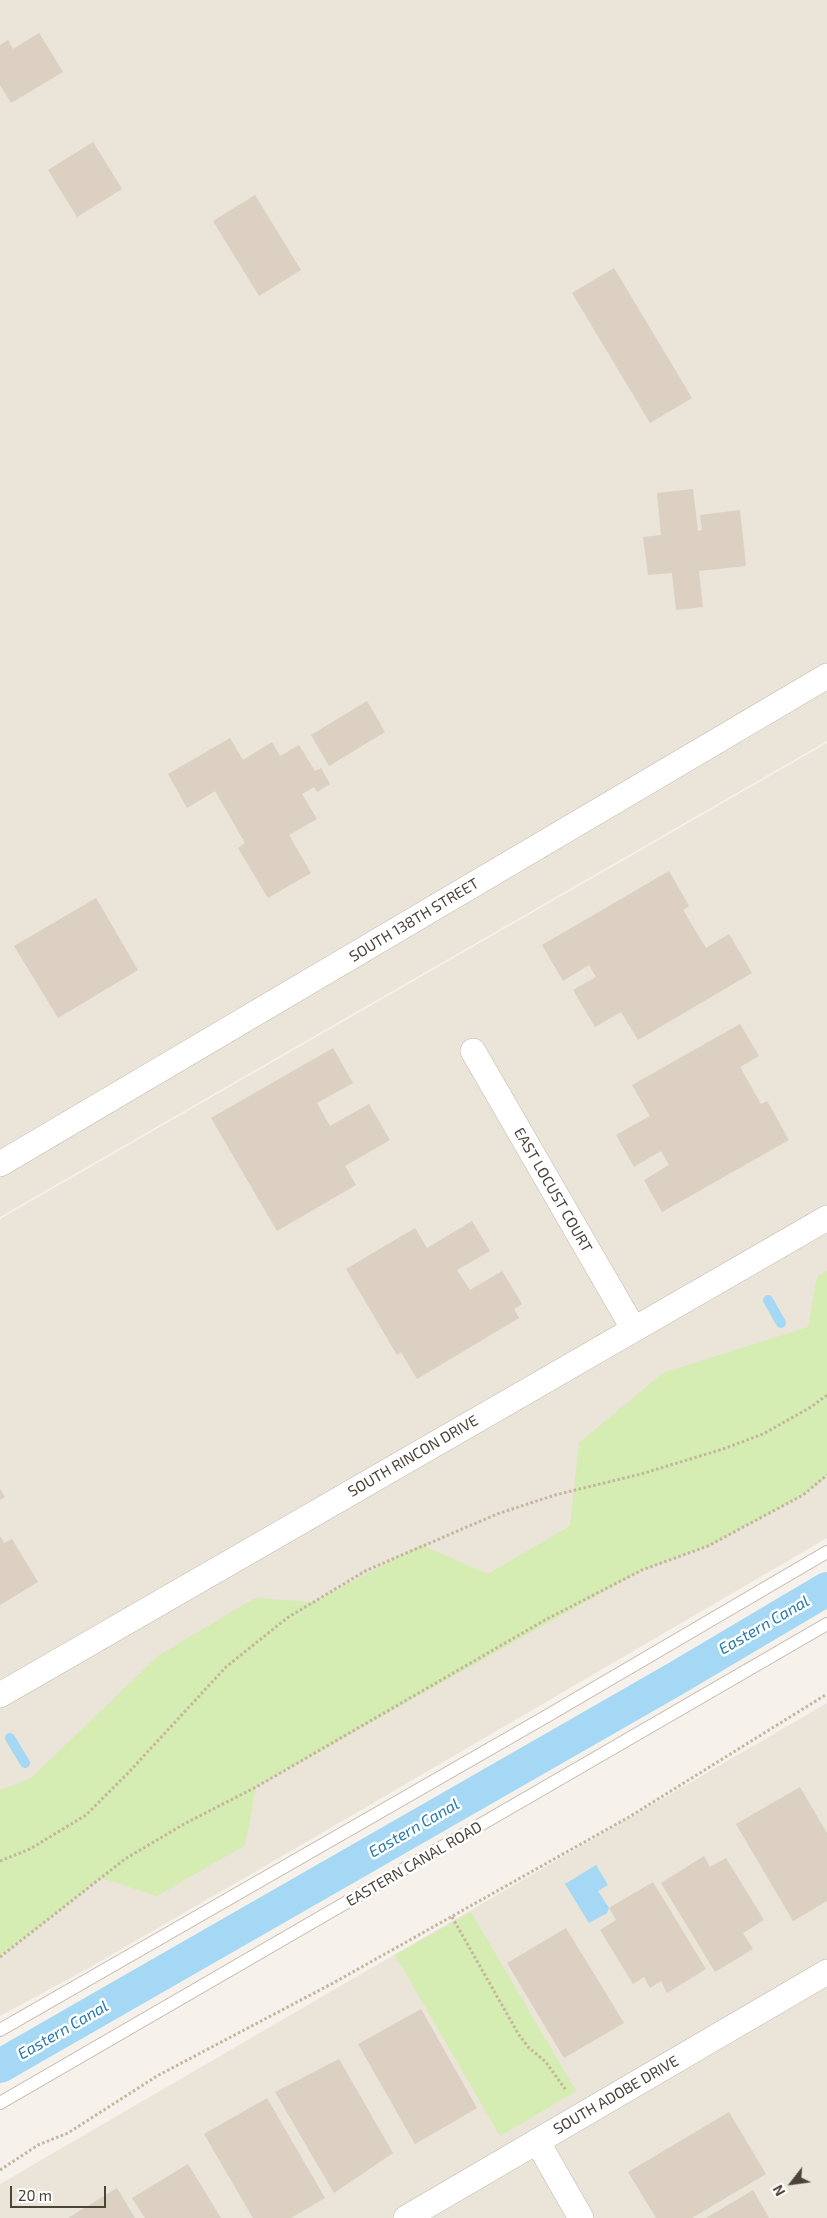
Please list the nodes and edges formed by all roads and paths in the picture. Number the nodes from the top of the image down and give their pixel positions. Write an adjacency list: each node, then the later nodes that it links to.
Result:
1 (827, 676): 3 (street, SOUTH 138TH STREET)
2 (473, 1051): 5 (street, EAST LOCUST COURT)
3 (0, 1164)
4 (827, 1218): 5 (street, SOUTH RINCON DRIVE)
5 (633, 1328): 11 (street, SOUTH RINCON DRIVE)
6 (827, 1395): 12 (path)
7 (827, 1475): 14 (path)
8 (827, 1552): 16 (lane)
9 (827, 1624): 17 (lane, EASTERN CANAL ROAD)
10 (827, 1694): 13 (path)
11 (0, 1695)
12 (0, 1861)
13 (452, 1917): 18 (path); 20 (path)
14 (0, 1957)
15 (827, 1972): 18 (street, SOUTH ADOBE DRIVE)
16 (0, 2030)
17 (0, 2103)
18 (582, 2115): 19 (street, SOUTH ADOBE DRIVE)
19 (537, 2141): 21 (street, SOUTH ADOBE DRIVE); 22 (street)
20 (0, 2170)
21 (406, 2218)
22 (581, 2218)

